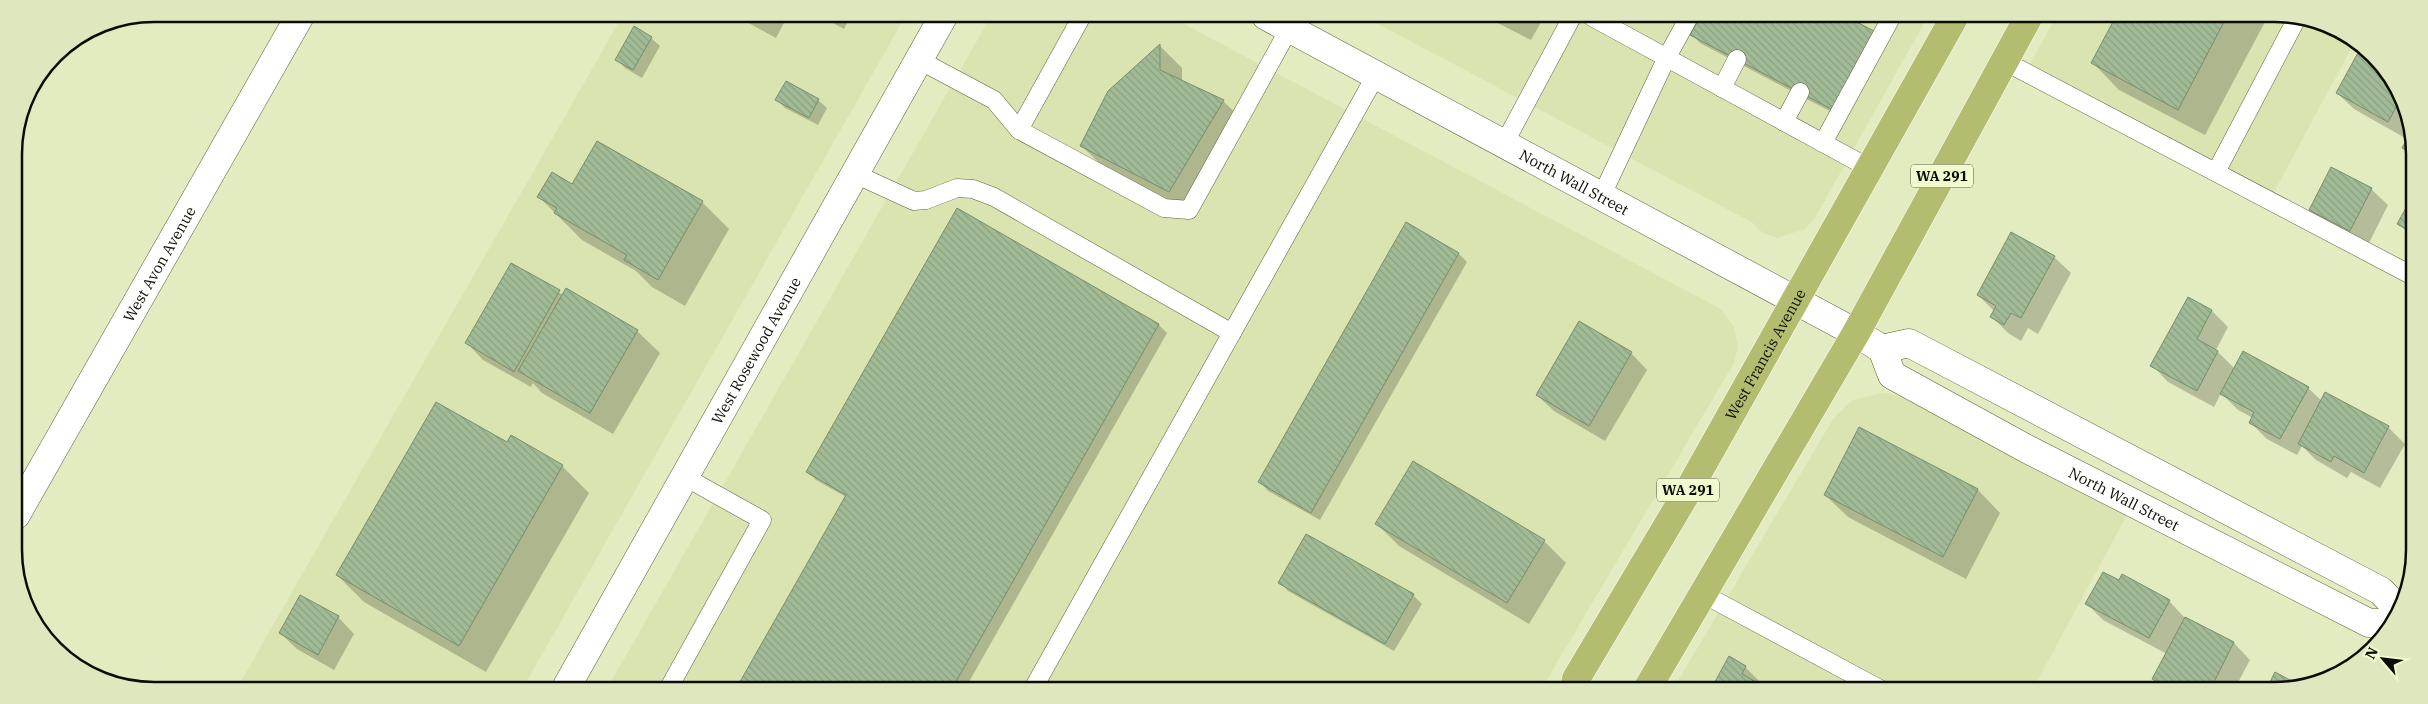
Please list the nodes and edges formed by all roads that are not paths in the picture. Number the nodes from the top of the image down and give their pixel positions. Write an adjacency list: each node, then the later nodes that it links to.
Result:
1 (297, 23): 34 (street, West Avon Avenue)
2 (940, 23): 14 (street, West Rosewood Avenue)
3 (1078, 23): 21 (lane)
4 (1278, 23): 12 (street, North Wall Street)
5 (1569, 23): 23 (lane)
6 (1603, 23): 13 (lane)
7 (1686, 23): 13 (lane)
8 (1888, 23): 22 (lane)
9 (1951, 23): 24 (main road, West Francis Avenue / WA 291)
10 (2025, 23): 16 (main road, WA 291)
11 (2294, 25): 25 (lane)
12 (1289, 29): 17 (street, North Wall Street); 21 (lane)
13 (1667, 58): 18 (lane); 27 (lane)
14 (919, 60): 21 (lane); 26 (street, West Rosewood Avenue)
15 (1737, 60): 18 (lane)
16 (2004, 61): 25 (lane); 31 (main road, WA 291)
17 (1376, 75): 23 (street, North Wall Street); 30 (lane)
18 (1722, 88): 20 (lane)
19 (1800, 92): 20 (lane)
20 (1784, 122): 22 (lane)
21 (1019, 130)
22 (1823, 143): 24 (lane)
23 (1504, 144): 27 (street, North Wall Street)
24 (1869, 168): 29 (main road, West Francis Avenue / WA 291)
25 (2216, 172): 28 (lane)
26 (855, 174): 30 (lane); 33 (street, West Rosewood Avenue)
27 (1602, 195): 29 (street, North Wall Street)
28 (2406, 272)
29 (1796, 299): 31 (street, North Wall Street); 38 (main road, West Francis Avenue / WA 291)
30 (1232, 333): 43 (lane)
31 (1856, 333): 32 (street, North Wall Street); 35 (main road, WA 291)
32 (1882, 349): 36 (street); 37 (street, North Wall Street)
33 (685, 477): 41 (street, West Rosewood Avenue); 42 (lane)
34 (22, 504)
35 (1702, 594): 39 (main road, WA 291); 40 (lane)
36 (2393, 604)
37 (2383, 623)
38 (1575, 681)
39 (1651, 681)
40 (1865, 681)
41 (569, 682)
42 (672, 682)
43 (1037, 682)

